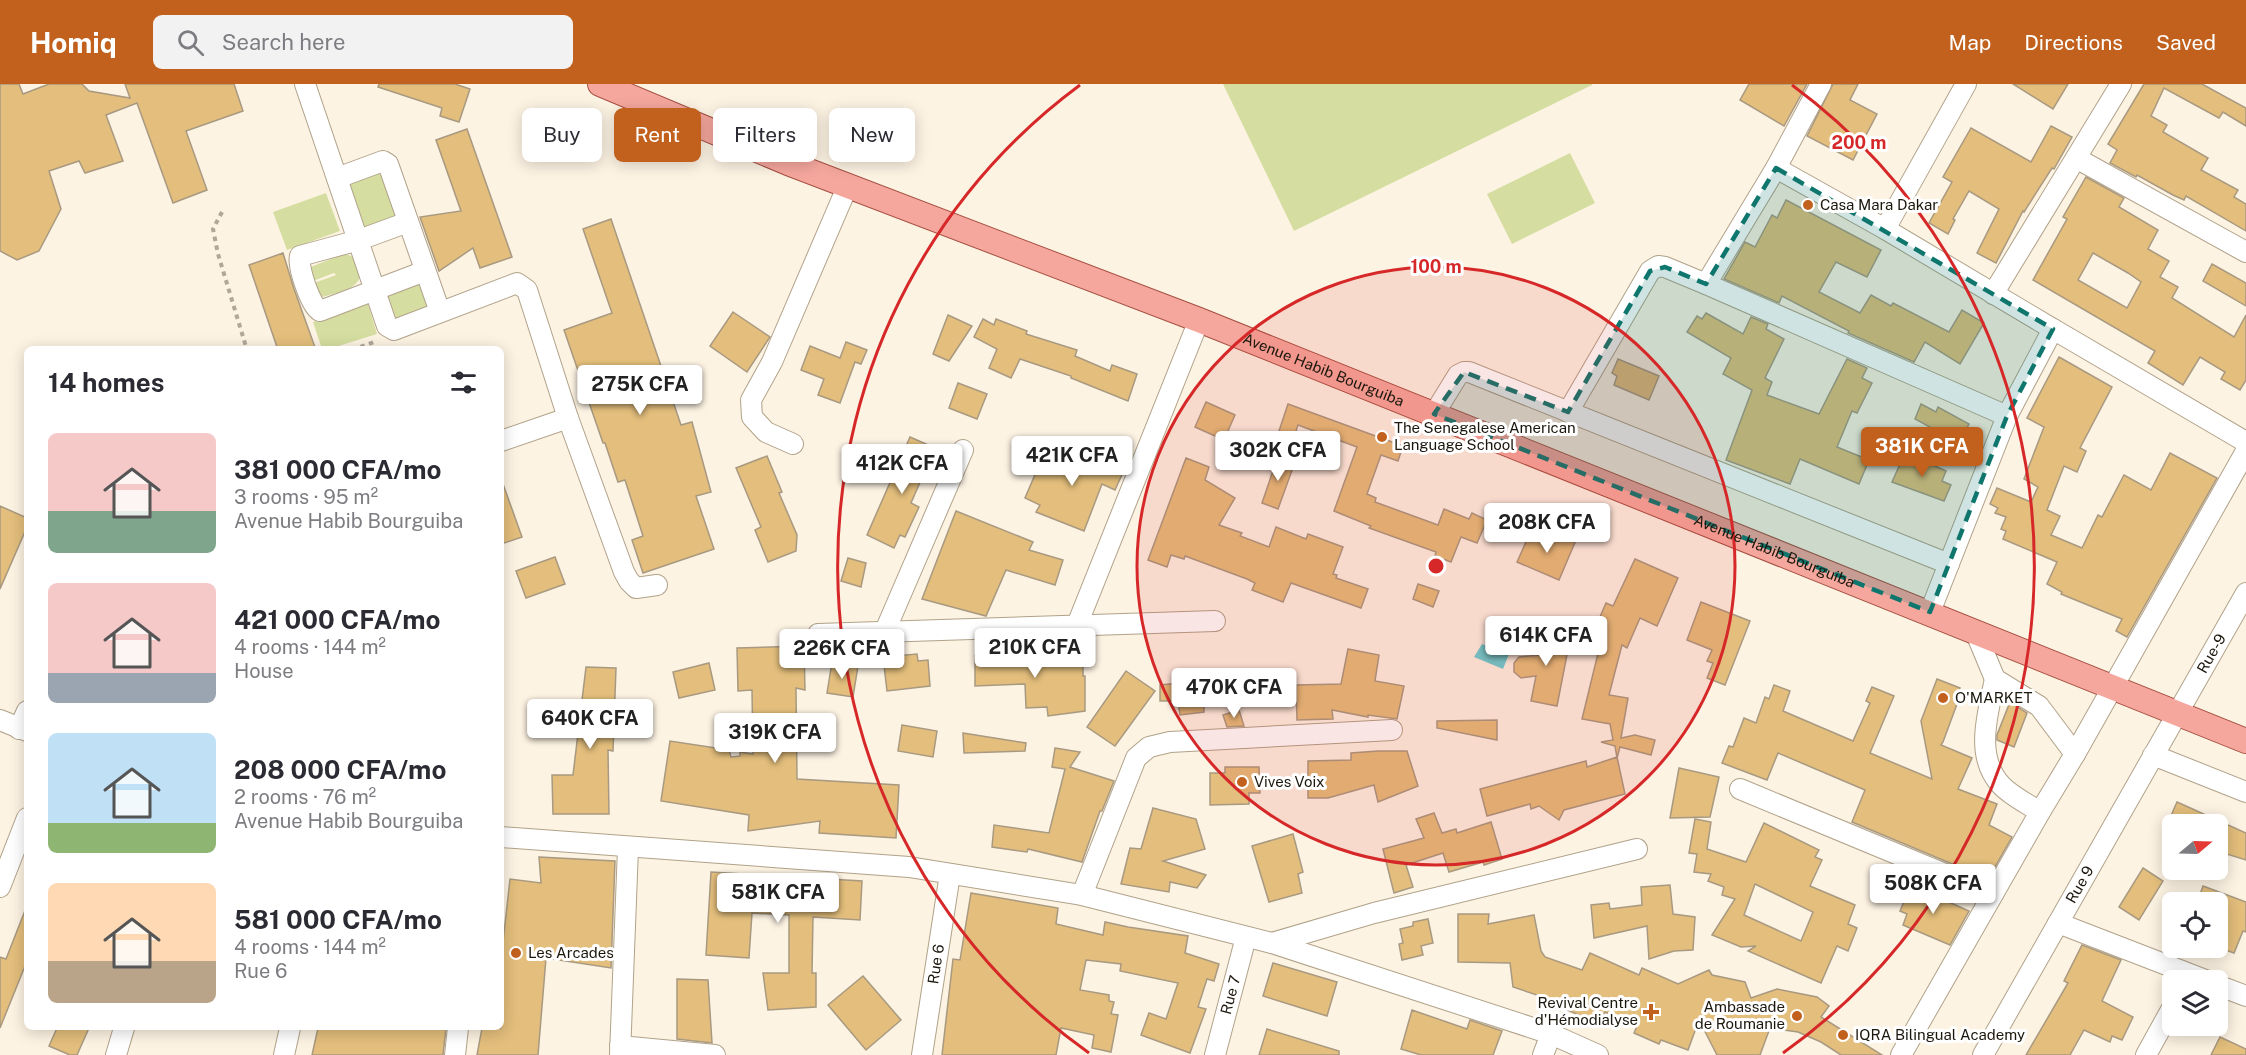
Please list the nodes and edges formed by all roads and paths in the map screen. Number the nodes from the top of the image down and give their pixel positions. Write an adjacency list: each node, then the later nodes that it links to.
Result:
1 (305, 84): 8 (street)
2 (600, 84): 9 (main road, Avenue Habib Bourguiba)
3 (1821, 84): 7 (street)
4 (1966, 84): 12 (street)
5 (2121, 84): 6 (street)
6 (2076, 158): 14 (street); 18 (street)
7 (1776, 168): 12 (street); 16 (street)
8 (337, 178): 11 (street); 13 (street)
9 (848, 185): 20 (main road, Avenue Habib Bourguiba); 31 (street)
10 (222, 213): 23 (path)
11 (408, 222): 13 (street); 15 (street)
12 (1886, 229): 18 (street)
13 (358, 240): 17 (street); 17 (street)
14 (2246, 252)
15 (425, 271): 17 (street); 19 (street)
16 (1706, 284): 25 (street); 27 (street)
17 (375, 289): 21 (street)
18 (1993, 294): 22 (street)
19 (440, 312): 21 (street); 28 (street)
20 (1199, 320): 26 (main road, Avenue Habib Bourguiba); 39 (street)
21 (390, 329): 24 (path)
22 (2053, 329): 27 (street); 30 (street)
23 (246, 346)
24 (362, 346)
25 (1568, 412): 26 (street); 34 (street)
26 (1434, 414): 37 (main road, Avenue Habib Bourguiba)
27 (2007, 416): 34 (street)
28 (568, 418): 29 (street); 35 (street)
29 (504, 440)
30 (2246, 442)
31 (793, 444)
32 (963, 450): 40 (street)
33 (2246, 451): 44 (street)
34 (1949, 564): 37 (street)
35 (657, 585)
36 (2246, 593): 45 (street, Rue-9)
37 (1930, 612): 41 (main road, Avenue Habib Bourguiba)
38 (1215, 621): 39 (street)
39 (1077, 625): 40 (street)
40 (885, 631): 42 (street)
41 (1975, 631): 43 (street); 44 (main road, Avenue Habib Bourguiba)
42 (818, 634)
43 (1995, 678): 50 (street); 54 (street)
44 (2111, 688): 45 (main road, Avenue Habib Bourguiba); 50 (street)
45 (2178, 714): 49 (main road, Avenue Habib Bourguiba); 51 (street, Rue 9)
46 (0, 720): 47 (street)
47 (24, 724)
48 (1392, 730): 63 (street)
49 (2246, 741)
50 (2075, 754): 54 (street)
51 (2153, 754): 53 (street); 64 (street, Rue 9)
52 (1740, 789): 62 (street)
53 (2246, 792)
54 (2040, 812): 62 (street)
55 (24, 823): 59 (street)
56 (504, 837): 57 (street)
57 (628, 848): 60 (street); 75 (street)
58 (1637, 849): 66 (street)
59 (6, 854): 61 (street)
60 (950, 874): 63 (street); 80 (street, Rue 6)
61 (0, 887)
62 (1993, 894): 84 (street)
63 (1082, 895): 65 (street)
64 (2058, 923): 67 (street); 85 (street, Rue 9)
65 (1246, 937): 66 (street); 81 (street, Rue 7)
66 (1272, 943): 74 (street)
67 (2173, 970)
68 (2228, 989): 69 (street)
69 (2246, 996)
70 (2162, 1026): 86 (street)
71 (123, 1030): 76 (street)
72 (290, 1030): 77 (street)
73 (458, 1030): 78 (street)
74 (1551, 1034): 82 (street); 83 (street)
75 (620, 1051): 79 (street)
76 (116, 1055)
77 (284, 1055)
78 (455, 1055)
79 (715, 1055)
80 (922, 1055)
81 (1215, 1055)
82 (1543, 1055)
83 (1598, 1055)
84 (1901, 1055)
85 (1983, 1055)
86 (2146, 1055)

